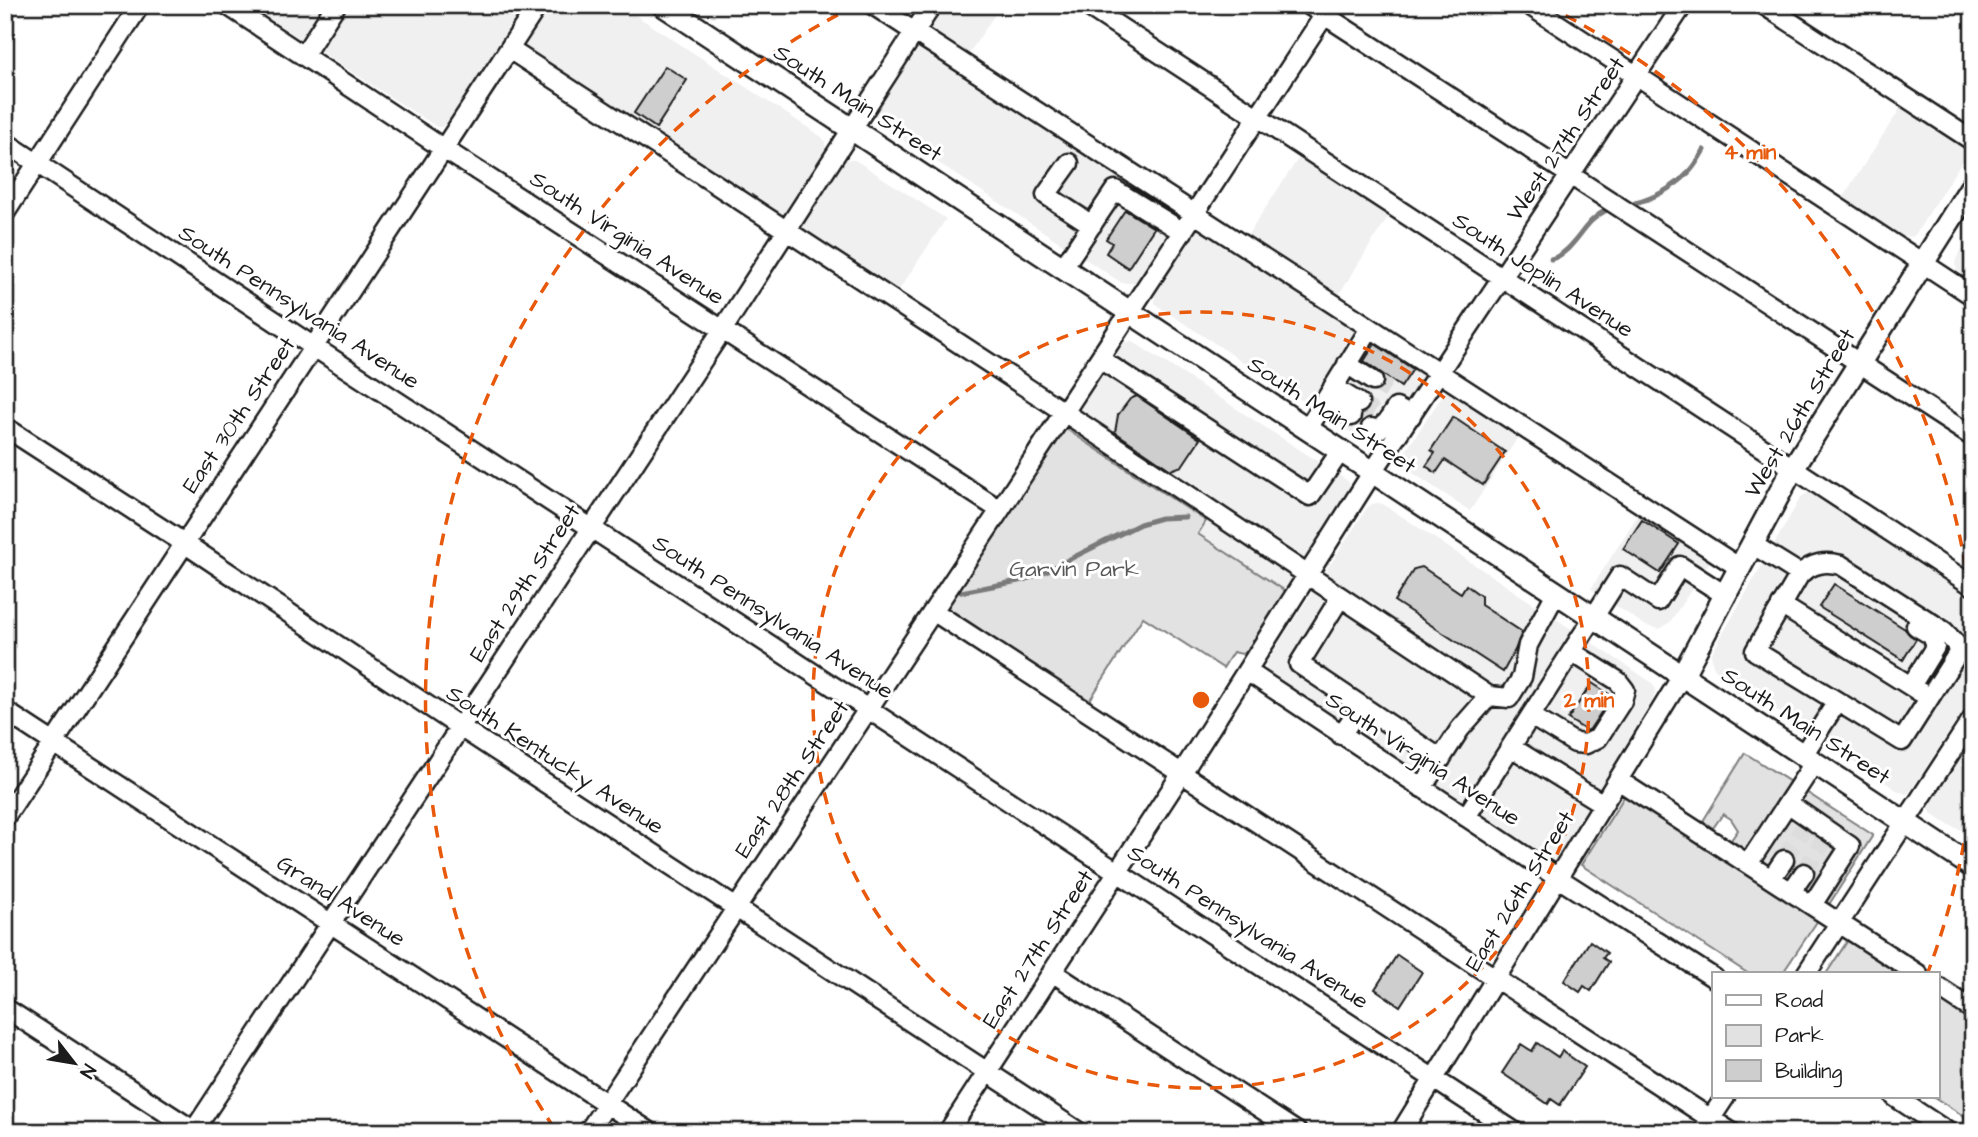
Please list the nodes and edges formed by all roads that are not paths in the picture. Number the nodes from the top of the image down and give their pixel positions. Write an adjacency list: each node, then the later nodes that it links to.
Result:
1 (140, 5): 23 (street)
2 (227, 5): 16 (street, South Virginia Avenue)
3 (335, 5): 16 (street)
4 (538, 5): 15 (street, East 30th Street)
5 (663, 5): 19 (main road, South Main Street)
6 (873, 5): 14 (street)
7 (932, 5): 14 (street, East 29th Street)
8 (1086, 5): 18 (street, South Joplin Avenue)
9 (1309, 5): 13 (street)
10 (1529, 5): 17 (street)
11 (1683, 5): 17 (street, West 27th Street)
12 (1764, 5): 20 (street)
13 (1328, 10): 18 (street, East 28th Street); 25 (street)
14 (914, 32): 19 (street, East 29th Street); 28 (street)
15 (509, 49): 22 (street, East 30th Street); 30 (street)
16 (303, 55): 22 (street, South Virginia Avenue)
17 (1637, 76): 25 (street, West 27th Street); 32 (street)
18 (1258, 117): 28 (street, East 28th Street); 34 (street, South Joplin Avenue)
19 (851, 130): 30 (street, East 29th Street); 33 (main road, South Main Street)
20 (1973, 141)
21 (5, 142): 23 (street, South Pennsylvania Avenue)
22 (444, 149): 38 (street, South Virginia Avenue); 39 (street, East 30th Street)
23 (38, 163): 27 (street); 39 (street, South Pennsylvania Avenue)
24 (1069, 163): 29 (street)
25 (1571, 176): 34 (street, West 27th Street); 41 (street)
26 (1973, 184): 32 (main road, West 26th Street)
27 (5, 213)
28 (1194, 214): 31 (street, East 28th Street); 37 (street)
29 (1092, 225): 31 (street); 33 (street)
30 (786, 230): 38 (street, East 29th Street); 44 (street)
31 (1182, 232): 36 (street, East 28th Street)
32 (1923, 264): 35 (street); 41 (main road, West 26th Street)
33 (1062, 269): 36 (main road, South Main Street)
34 (1503, 277): 42 (street, West 27th Street); 49 (street, South Joplin Avenue)
35 (1973, 296)
36 (1129, 313): 40 (street, East 28th Street); 46 (main road, South Main Street)
37 (1370, 328): 42 (street); 43 (street)
38 (723, 329): 51 (street, South Virginia Avenue); 52 (street, East 29th Street)
39 (314, 346): 52 (street, South Pennsylvania Avenue); 53 (street, East 30th Street)
40 (1100, 359): 44 (street, East 28th Street); 48 (street)
41 (1860, 364): 47 (street); 49 (main road, West 26th Street)
42 (1439, 373): 50 (street, West 27th Street); 56 (street)
43 (1337, 382): 43 (street); 46 (street)
44 (1065, 412): 51 (street, East 28th Street); 58 (street)
45 (5, 426): 53 (street, South Kentucky Avenue)
46 (1307, 430): 48 (main road, South Main Street)
47 (1973, 437)
48 (1340, 452): 50 (main road, South Main Street)
49 (1793, 468): 54 (main road, West 26th Street); 59 (street, South Joplin Avenue)
50 (1372, 474): 58 (street, East 27th Street); 60 (main road, South Main Street)
51 (1000, 510): 64 (street, East 28th Street)
52 (591, 527): 74 (street, South Pennsylvania Avenue); 78 (street, East 29th Street)
53 (184, 543): 78 (street, South Kentucky Avenue); 80 (street, East 30th Street)
54 (1752, 544): 56 (main road, West 26th Street); 57 (street)
55 (1818, 564): 57 (street); 69 (street); 71 (street)
56 (1740, 568): 61 (main road, West 26th Street)
57 (1800, 573): 63 (street)
58 (1308, 576): 62 (street); 67 (street, East 27th Street)
59 (1973, 586)
60 (1556, 593): 65 (main road, South Main Street); 70 (street)
61 (1725, 595): 65 (street); 68 (main road, West 26th Street)
62 (1340, 598): 70 (street); 73 (street)
63 (1781, 605): 69 (street); 72 (street)
64 (933, 611): 74 (street, East 28th Street); 84 (street)
65 (1594, 618): 66 (street); 68 (main road, South Main Street)
66 (1572, 652): 76 (street); 76 (street)
67 (1247, 671): 79 (street, South Virginia Avenue); 84 (street, East 27th Street)
68 (1682, 676): 83 (main road, South Main Street); 85 (street, East 26th Street)
69 (1911, 686): 71 (street)
70 (1489, 696): 82 (street)
71 (1929, 698): 72 (street)
72 (1838, 702): 83 (street)
73 (1361, 706): 79 (street); 82 (street)
74 (869, 708): 95 (street, South Pennsylvania Avenue); 101 (street, East 28th Street)
75 (5, 711): 80 (street, Grand Avenue)
76 (1531, 716): 81 (street)
77 (1971, 723): 91 (street)
78 (460, 727): 101 (street, South Kentucky Avenue); 102 (street, East 29th Street)
79 (1341, 735): 86 (street, South Virginia Avenue)
80 (54, 743): 89 (street, East 30th Street); 102 (street, Grand Avenue)
81 (1511, 747): 87 (street); 90 (street)
82 (1441, 758): 86 (street)
83 (1808, 759): 88 (street); 91 (main road, South Main Street)
84 (1182, 773): 95 (street, East 27th Street); 108 (street)
85 (1618, 780): 87 (street, East 26th Street); 93 (street)
86 (1422, 788): 90 (street, South Virginia Avenue)
87 (1603, 804): 97 (street, East 26th Street)
88 (1789, 804): 93 (street); 100 (street)
89 (5, 817)
90 (1466, 817): 97 (street, South Virginia Avenue)
91 (1905, 823): 94 (main road, South Main Street); 103 (street)
92 (1783, 860): 98 (street)
93 (1748, 864): 98 (street)
94 (1973, 867)
95 (1118, 872): 104 (street, East 27th Street); 113 (street, South Pennsylvania Avenue)
96 (1804, 873): 99 (street)
97 (1558, 878): 107 (street, South Virginia Avenue); 108 (street, East 26th Street)
98 (1771, 879): 99 (street)
99 (1791, 892): 100 (street)
100 (1812, 905): 103 (street)
101 (736, 908): 112 (street, South Kentucky Avenue); 116 (street, East 28th Street)
102 (331, 923): 116 (street, Grand Avenue); 118 (street, East 29th Street)
103 (1839, 923): 105 (street); 106 (street)
104 (1052, 972): 112 (street, East 27th Street); 123 (street)
105 (1807, 972)
106 (1915, 972)
107 (1712, 977)
108 (1495, 978): 113 (street, East 26th Street); 117 (street)
109 (1940, 988): 111 (street)
110 (5, 1008): 118 (street)
111 (1973, 1010)
112 (987, 1071): 121 (street, East 27th Street); 122 (street, South Kentucky Avenue)
113 (1433, 1078): 124 (street, East 26th Street); 125 (street, South Pennsylvania Avenue)
114 (1724, 1098): 117 (street)
115 (1897, 1098): 127 (street)
116 (607, 1104): 119 (street, East 28th Street); 120 (street, Grand Avenue)
117 (1707, 1125): 126 (street)
118 (194, 1131)
119 (588, 1132)
120 (650, 1132)
121 (948, 1132)
122 (1079, 1132)
123 (1297, 1132)
124 (1401, 1132)
125 (1516, 1132)
126 (1731, 1132)
127 (1948, 1132)

